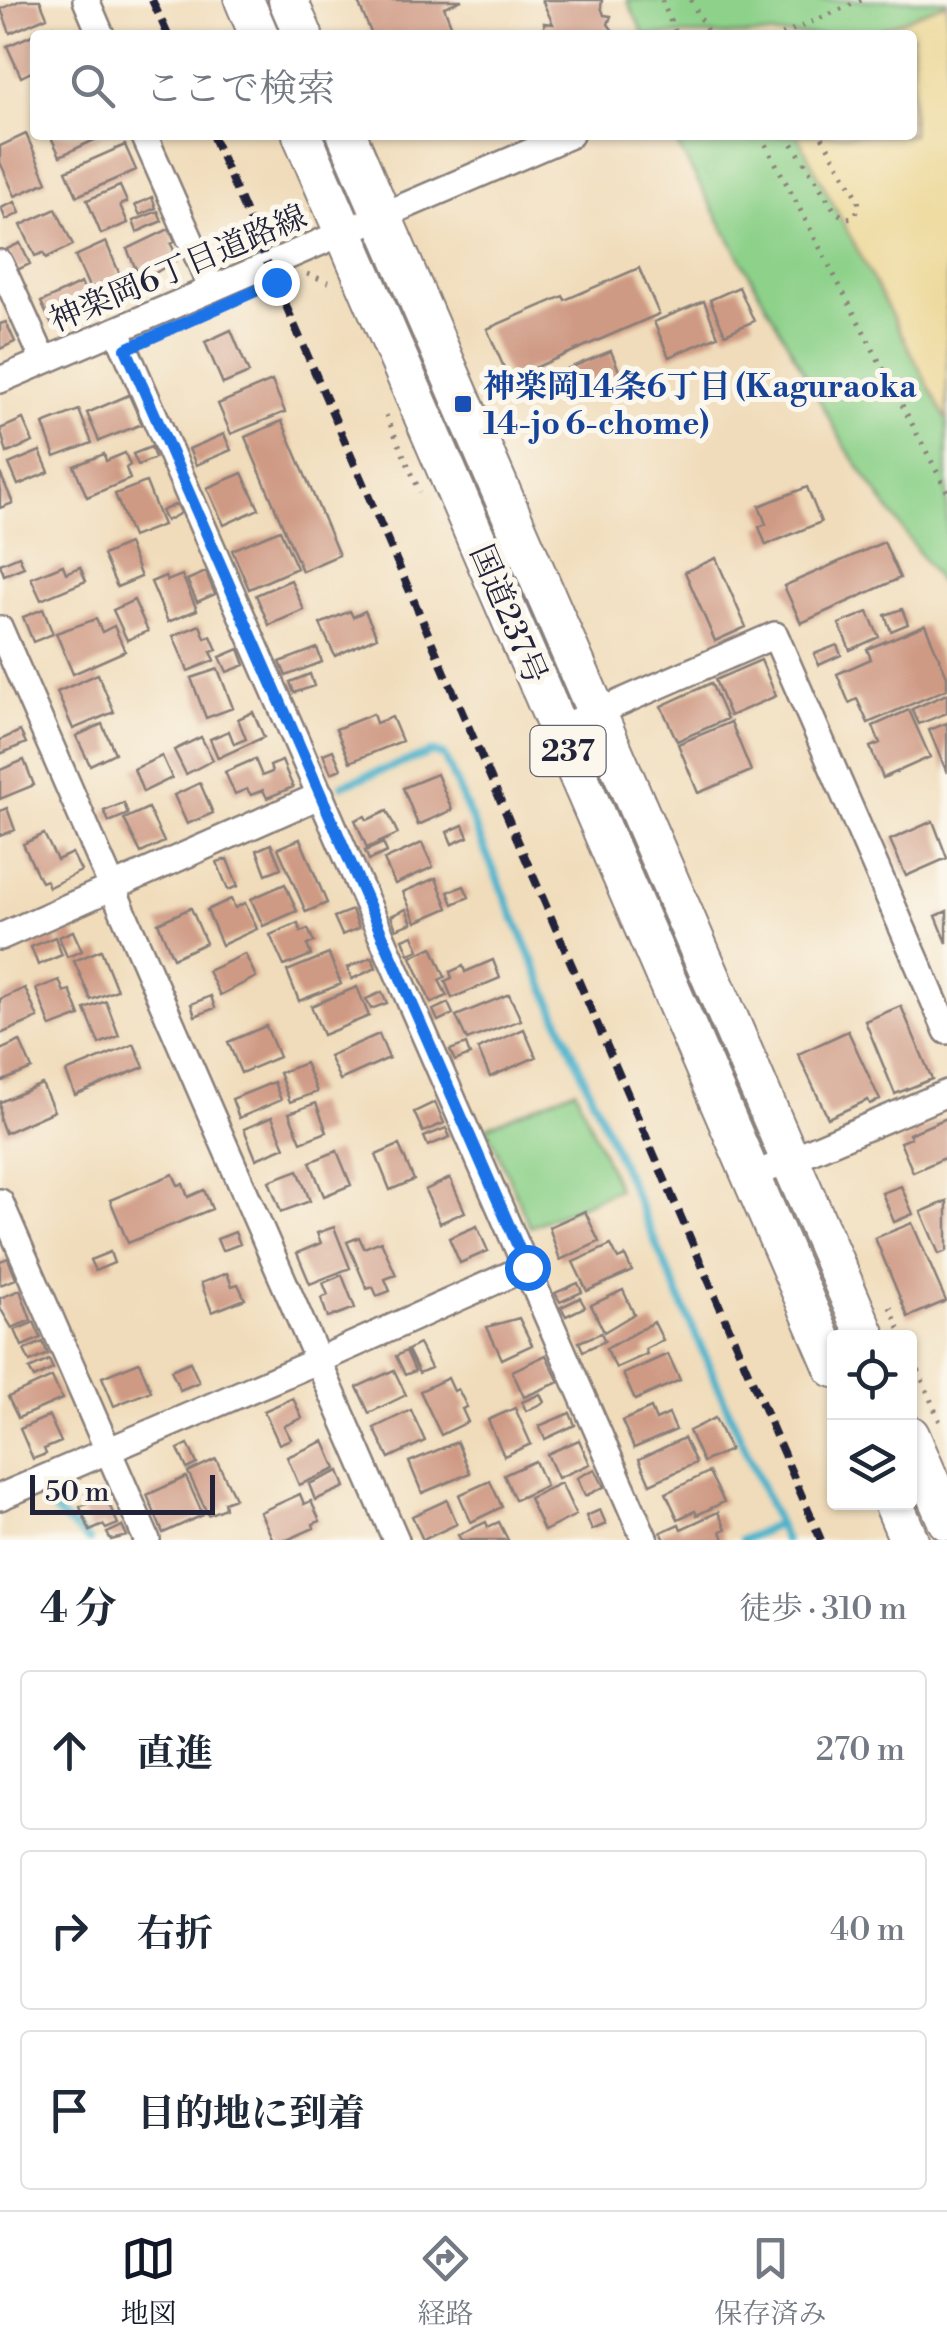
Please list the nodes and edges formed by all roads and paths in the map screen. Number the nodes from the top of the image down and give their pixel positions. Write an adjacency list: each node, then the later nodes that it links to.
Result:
1 (86, 0): 7 (street)
2 (244, 0): 8 (highway)
3 (288, 0): 9 (highway)
4 (662, 0): 10 (path)
5 (691, 0): 11 (path)
6 (862, 0): 12 (path)
7 (99, 30)
8 (257, 30)
9 (301, 30)
10 (674, 30)
11 (706, 30)
12 (793, 30)
13 (146, 140): 25 (street)
14 (304, 140): 21 (highway, 国道237号 / 237)
15 (349, 140): 20 (highway, 国道237号 / 237)
16 (559, 140): 20 (street, 神楽岡6丁目道路線)
17 (764, 140): 30 (path)
18 (790, 140): 19 (path)
19 (824, 140)
20 (382, 217): 21 (street, 神楽岡6丁目道路線); 33 (highway, 国道237号 / 237)
21 (344, 233): 25 (street, 神楽岡6丁目道路線); 34 (highway, 国道237号 / 237)
22 (0, 263): 27 (street)
23 (304, 272): 24 (path)
24 (335, 285)
25 (212, 290): 26 (street, 神楽岡6丁目道路線)
26 (117, 330): 27 (street, 神楽岡6丁目道路線); 35 (street)
27 (44, 361): 28 (street, 神楽岡6丁目道路線)
28 (0, 380)
29 (382, 401): 31 (path)
30 (947, 491)
31 (426, 501)
32 (0, 629): 36 (street)
33 (597, 712): 34 (street); 38 (street); 40 (highway, 国道237号 / 237)
34 (558, 728): 41 (highway, 国道237号 / 237)
35 (321, 796): 36 (street); 43 (street)
36 (113, 888): 37 (street); 46 (street)
37 (0, 937)
38 (947, 1031)
39 (947, 1093): 40 (street)
40 (790, 1160): 41 (street); 44 (highway, 国道237号 / 237)
41 (752, 1176): 45 (highway, 国道237号 / 237)
42 (0, 1202): 49 (street)
43 (527, 1267): 46 (street); 56 (street)
44 (864, 1330)
45 (827, 1352)
46 (317, 1361): 49 (street); 55 (street)
47 (917, 1368): 48 (path)
48 (947, 1437)
49 (108, 1450): 51 (street); 54 (street)
50 (917, 1450): 53 (highway)
51 (0, 1496)
52 (896, 1510): 57 (highway)
53 (947, 1521)
54 (147, 1540)
55 (396, 1540)
56 (645, 1540)
57 (909, 1540)

